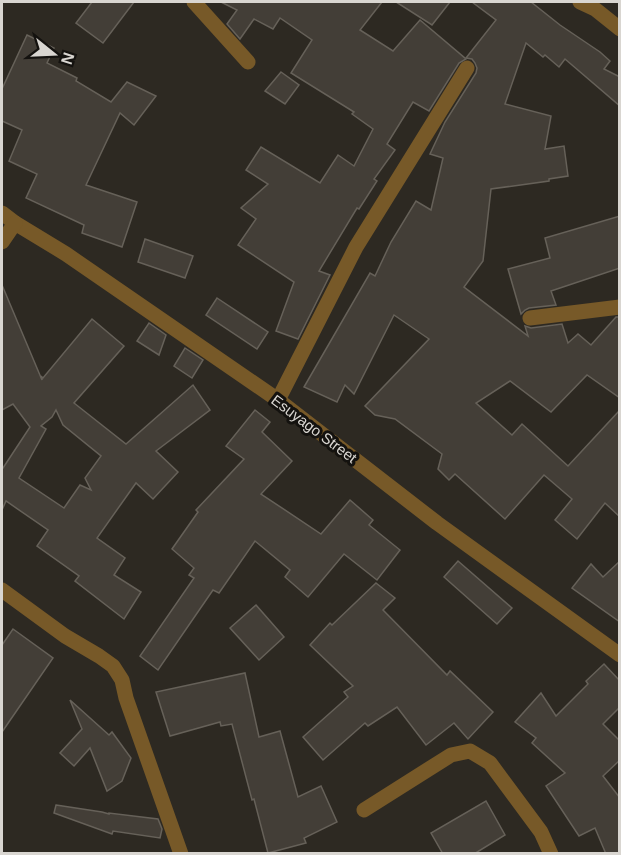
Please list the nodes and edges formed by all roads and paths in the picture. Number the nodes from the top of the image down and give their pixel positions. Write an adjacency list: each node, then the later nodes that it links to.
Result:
1 (194, 2): 5 (street)
2 (580, 2): 3 (street)
3 (597, 5): 4 (street)
4 (620, 29)
5 (248, 62)
6 (467, 68): 12 (street)
7 (2, 213): 8 (street, Esuyago Street)
8 (15, 223): 9 (street); 12 (street, Esuyago Street)
9 (2, 242)
10 (620, 307): 11 (street)
11 (530, 318)
12 (278, 400): 14 (street, Esuyago Street)
13 (2, 590): 16 (street)
14 (620, 655)
15 (364, 810): 17 (street)
16 (181, 854)
17 (551, 854)

